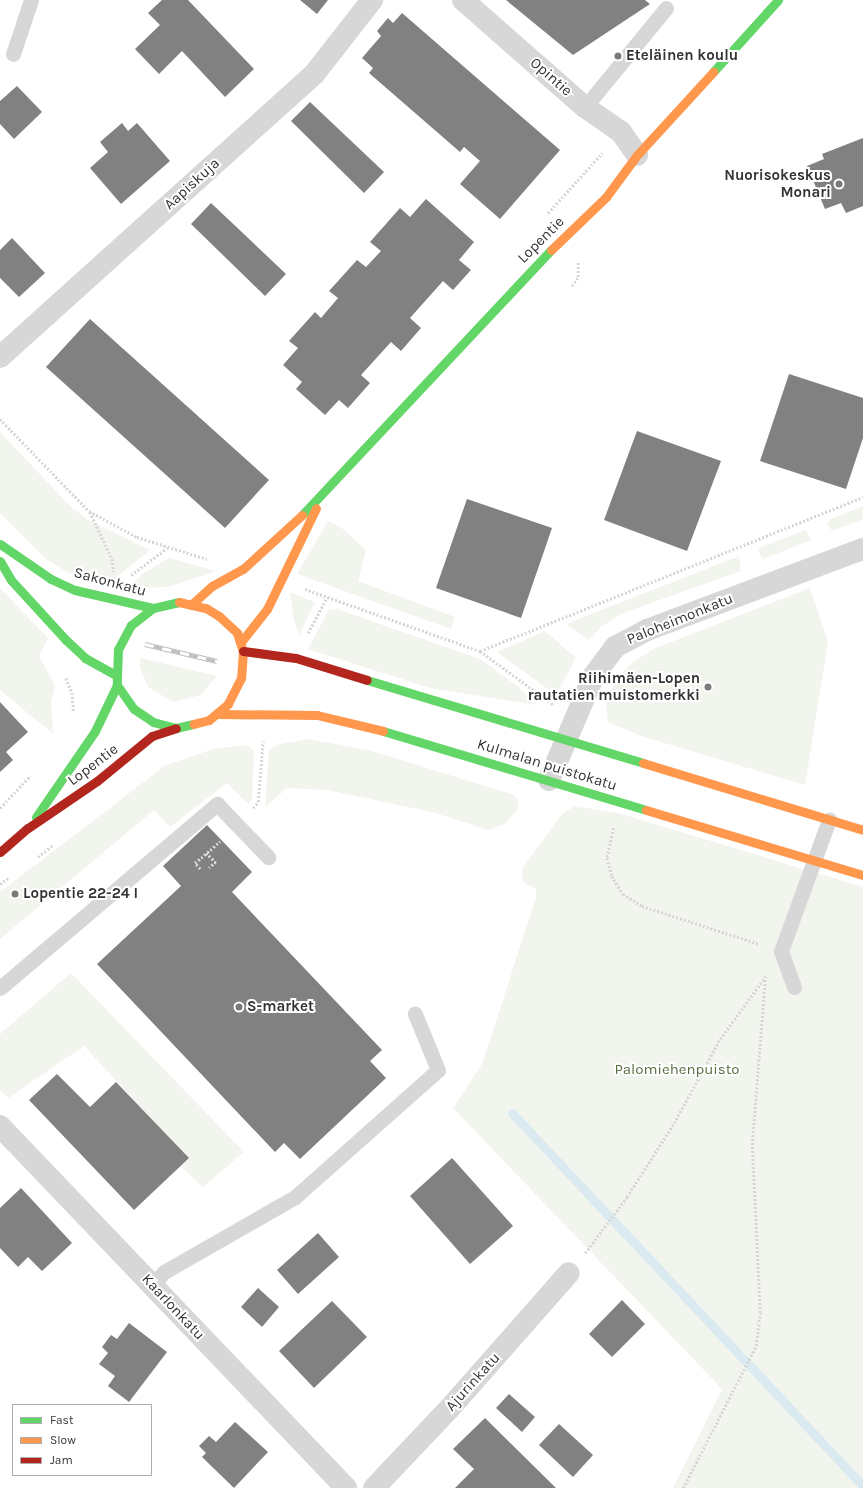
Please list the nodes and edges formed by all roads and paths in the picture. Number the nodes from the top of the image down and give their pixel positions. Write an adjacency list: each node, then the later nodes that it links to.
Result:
1 (32, 0): 6 (lane)
2 (372, 0): 9 (street, Aapiskuja)
3 (464, 0): 7 (street, Opintie)
4 (778, 0): 8 (street, Lopentie)
5 (666, 8): 7 (lane)
6 (13, 54)
7 (585, 106): 8 (street, Opintie)
8 (637, 155): 12 (street, Lopentie)
9 (0, 357)
10 (0, 419): 13 (path)
11 (863, 497): 23 (path)
12 (321, 498): 19 (street, Lopentie); 20 (street, Lopentie)
13 (89, 511): 16 (path); 18 (path)
14 (0, 544): 21 (street, Sakonkatu)
15 (863, 549): 27 (street, Paloheimonkatu)
16 (211, 560)
17 (0, 561): 24 (street)
18 (116, 579)
19 (281, 581): 22 (street, Lopentie); 23 (path)
20 (192, 604): 21 (street); 22 (street)
21 (153, 608): 24 (street)
22 (242, 647): 26 (street); 31 (street, Kulmalan puistokatu)
23 (480, 651): 27 (path)
24 (116, 675): 25 (street)
25 (117, 685): 28 (street); 35 (street, Lopentie)
26 (218, 714): 28 (street); 32 (street, Kulmalan puistokatu)
27 (574, 715): 31 (street, Paloheimonkatu)
28 (176, 728): 35 (street, Lopentie)
29 (263, 736): 30 (path)
30 (256, 737)
31 (565, 740): 32 (street, Paloheimonkatu); 33 (street, Kulmalan puistokatu)
32 (549, 780): 42 (street, Kulmalan puistokatu)
33 (829, 820): 36 (street, Kulmalan puistokatu); 42 (lane)
34 (608, 823): 47 (path)
35 (28, 828): 38 (street, Lopentie)
36 (863, 830)
37 (57, 843): 41 (path)
38 (0, 852)
39 (206, 853): 43 (path)
40 (268, 857): 50 (lane)
41 (34, 860)
42 (815, 861): 44 (street, Kulmalan puistokatu); 47 (lane)
43 (209, 868)
44 (863, 875)
45 (12, 876): 46 (path)
46 (0, 884)
47 (780, 951): 48 (path); 49 (lane)
48 (765, 977): 53 (path); 58 (path)
49 (794, 987)
50 (0, 988)
51 (415, 1014): 55 (lane)
52 (0, 1126): 55 (street, Kaarlonkatu)
53 (596, 1237)
54 (569, 1273): 57 (street, Ajurinkatu)
55 (152, 1285): 56 (street, Kaarlonkatu)
56 (346, 1488)
57 (374, 1488)
58 (683, 1488)

